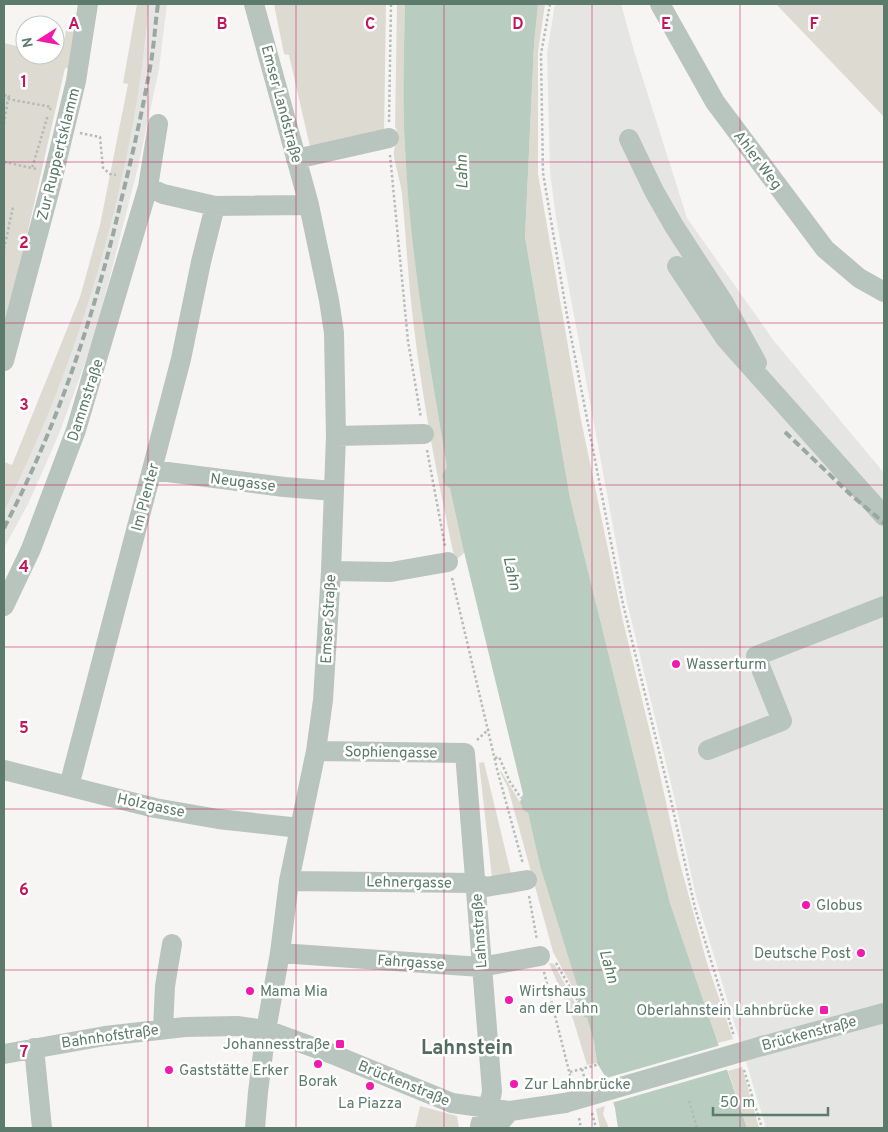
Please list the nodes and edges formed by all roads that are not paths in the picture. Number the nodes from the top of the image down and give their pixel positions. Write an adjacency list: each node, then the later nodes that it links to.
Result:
1 (88, 4): 13 (street, Zur Ruppertsklamm)
2 (254, 4): 7 (street, Emser Landstraße)
3 (660, 4): 12 (street, Ahler Weg)
4 (158, 124): 8 (street, Dammstraße)
5 (389, 138): 7 (street)
6 (630, 139): 14 (street)
7 (296, 159): 9 (street, Emser Landstraße)
8 (148, 188): 10 (street); 22 (street, Dammstraße)
9 (309, 205): 10 (street); 16 (street, Emser Straße)
10 (215, 206): 17 (street, Im Plenter)
11 (677, 266): 14 (street)
12 (884, 292)
13 (4, 361)
14 (777, 398): 19 (street)
15 (424, 434): 16 (street)
16 (336, 436): 18 (street, Emser Straße)
17 (152, 470): 18 (street, Neugasse); 28 (street, Im Plenter)
18 (334, 490): 21 (street, Emser Straße)
19 (884, 516)
20 (448, 562): 21 (street)
21 (331, 571): 25 (street, Emser Straße)
22 (4, 606)
23 (884, 606): 24 (street)
24 (708, 750)
25 (316, 751): 26 (street, Sophiengasse); 29 (street, Emser Straße)
26 (465, 753): 32 (street, Lahnstraße)
27 (4, 770): 28 (street, Holzgasse)
28 (69, 786): 29 (street, Holzgasse)
29 (300, 828): 31 (street, Emser Straße)
30 (527, 880): 32 (street, Lehnergasse)
31 (289, 881): 32 (street, Lehnergasse); 34 (street, Emser Straße)
32 (475, 883): 36 (street, Lahnstraße)
33 (172, 944): 39 (street)
34 (280, 953): 36 (street, Fahrgasse); 40 (street, Emser Straße)
35 (541, 958): 36 (street, Fahrgasse)
36 (481, 967): 43 (street, Lahnstraße)
37 (884, 1013): 43 (street, Brückenstraße, bridge)
38 (217, 1026): 39 (street, Bahnhofstraße); 40 (street, Brückenstraße)
39 (163, 1029): 41 (street, Bahnhofstraße)
40 (266, 1030): 43 (street, Brückenstraße); 45 (street, Emser Straße)
41 (34, 1048): 42 (street, Bahnhofstraße); 44 (street)
42 (4, 1054)
43 (486, 1122)
44 (42, 1128)
45 (255, 1128)

